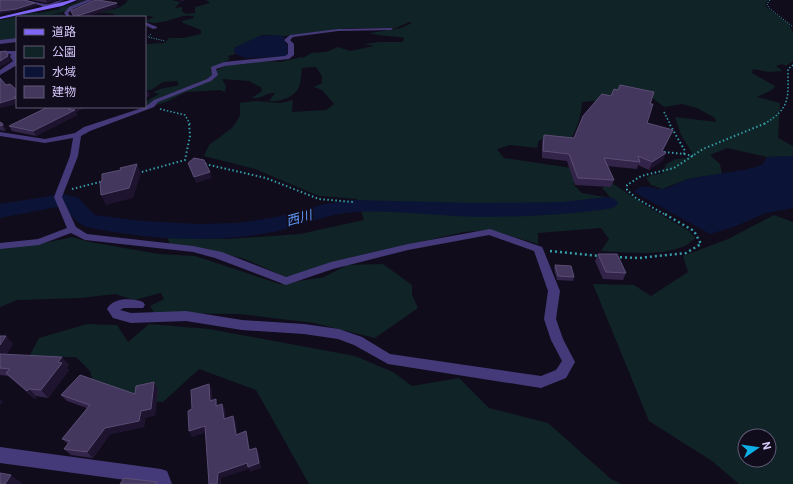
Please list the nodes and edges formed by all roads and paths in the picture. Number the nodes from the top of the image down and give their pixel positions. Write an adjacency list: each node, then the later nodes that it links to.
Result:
1 (24, 0): 6 (street)
2 (62, 0): 6 (street)
3 (75, 0): 6 (main road)
4 (91, 0): 7 (street)
5 (770, 0): 10 (path)
6 (47, 7): 8 (main road)
7 (68, 16)
8 (0, 18)
9 (146, 24): 11 (street)
10 (793, 27)
11 (155, 28)
12 (391, 29): 18 (street)
13 (16, 40): 14 (street)
14 (0, 42)
15 (0, 53): 17 (street)
16 (793, 65): 24 (path)
17 (0, 73)
18 (152, 106): 21 (street); 25 (path)
19 (664, 112): 23 (path)
20 (0, 134): 21 (street)
21 (77, 134): 30 (street)
22 (657, 151): 23 (path)
23 (684, 154): 24 (path)
24 (693, 156): 36 (path)
25 (185, 160): 26 (path); 28 (path)
26 (192, 161)
27 (200, 163): 31 (path)
28 (134, 174)
29 (104, 181): 30 (path)
30 (60, 192): 32 (street)
31 (353, 202)
32 (72, 229): 33 (street); 34 (street)
33 (0, 246)
34 (538, 249): 35 (path); 37 (street)
35 (604, 256)
36 (611, 256)
37 (139, 305)
38 (0, 455): 39 (street)
39 (164, 484)

